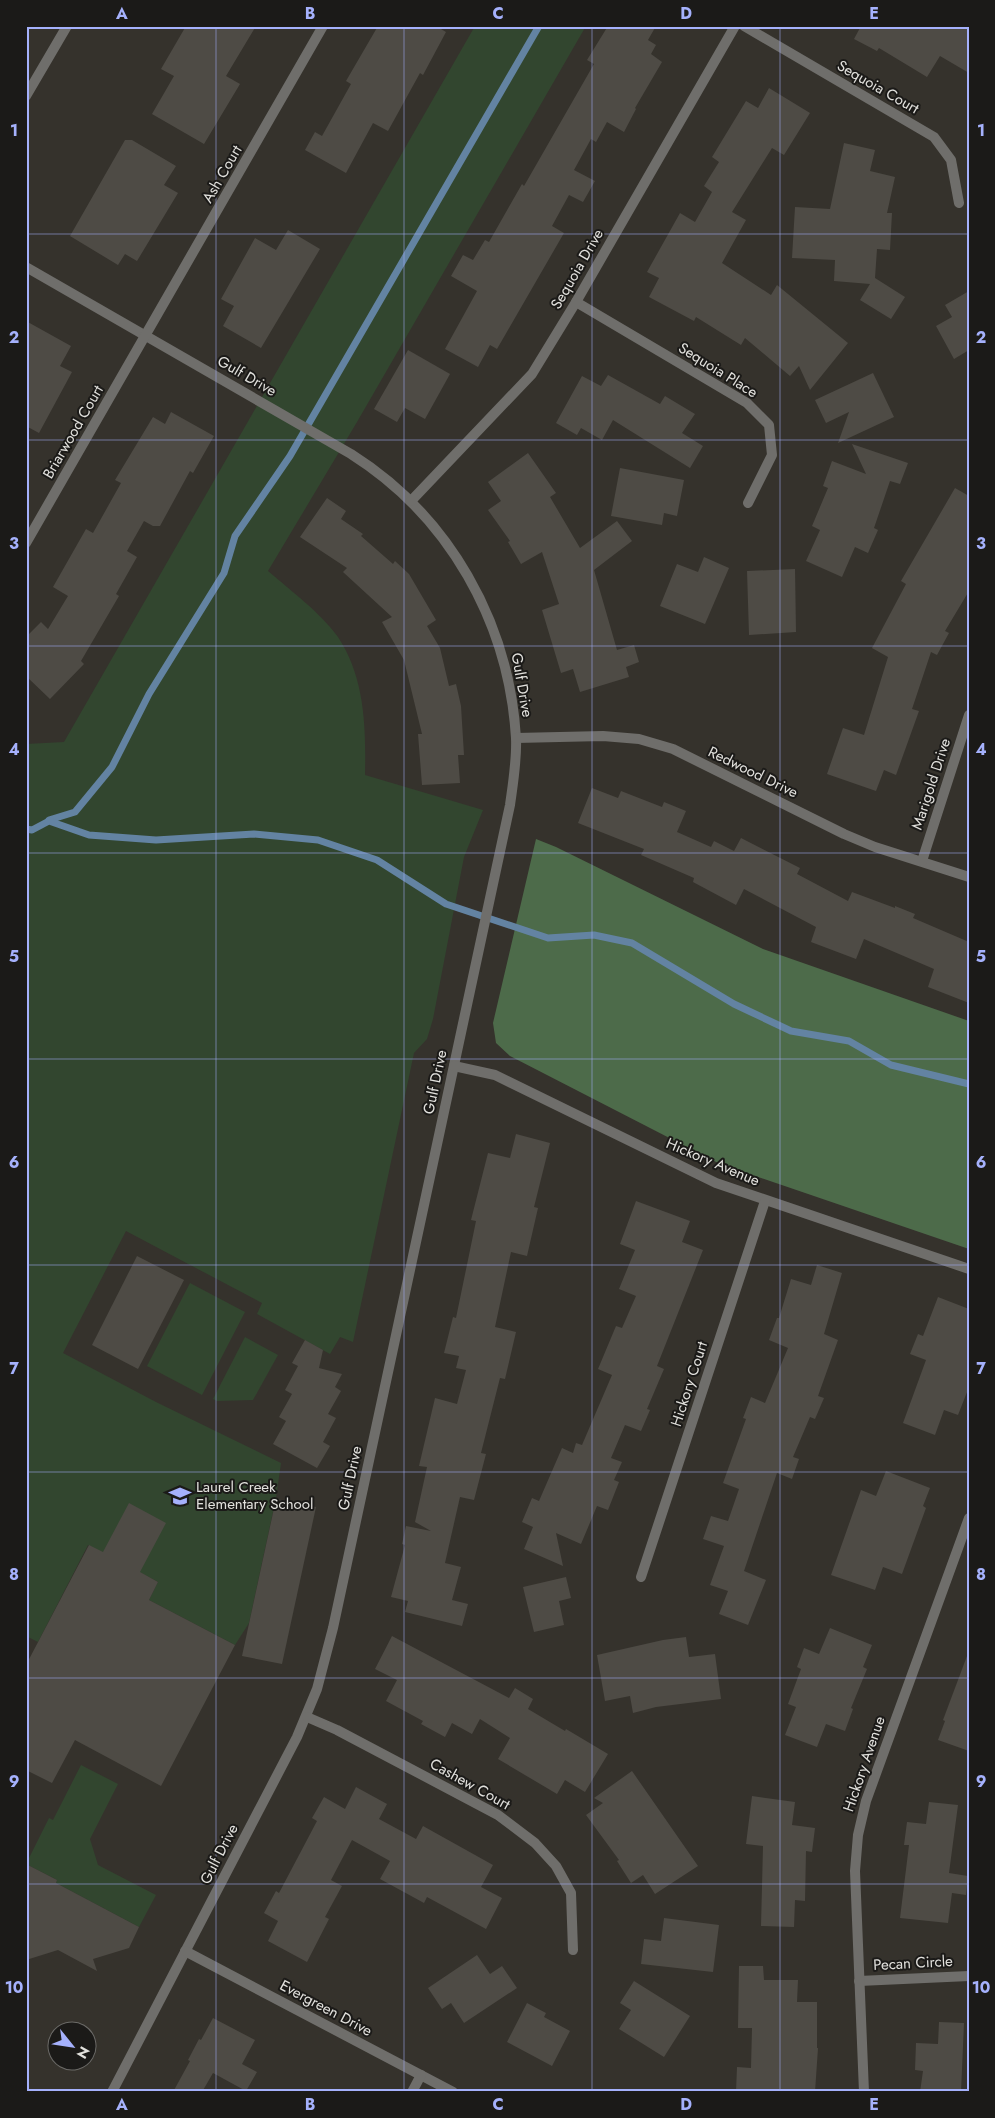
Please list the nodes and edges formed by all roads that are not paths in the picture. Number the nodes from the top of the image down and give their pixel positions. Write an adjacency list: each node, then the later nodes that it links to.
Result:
1 (67, 26): 5 (street)
2 (323, 26): 9 (street, Ash Court)
3 (735, 26): 8 (street, Sequoia Drive)
4 (744, 26): 6 (street, Sequoia Court)
5 (26, 96)
6 (959, 203)
7 (26, 267): 9 (street, Gulf Drive)
8 (576, 302): 10 (street, Sequoia Drive); 11 (street, Sequoia Place)
9 (145, 336): 10 (street, Gulf Drive); 12 (street, Briarwood Court)
10 (411, 501): 14 (street, Gulf Drive)
11 (748, 503)
12 (26, 543)
13 (969, 716): 15 (street, Marigold Drive)
14 (516, 738): 15 (street, Redwood Drive); 17 (street, Gulf Drive)
15 (922, 861): 16 (street, Redwood Drive)
16 (969, 877)
17 (454, 1066): 18 (street, Hickory Avenue); 22 (street, Gulf Drive)
18 (765, 1201): 19 (street, Hickory Avenue); 21 (street, Hickory Court)
19 (969, 1269)
20 (969, 1518): 26 (street, Hickory Avenue)
21 (641, 1577)
22 (307, 1717): 23 (street, Cashew Court); 24 (street, Gulf Drive)
23 (573, 1950)
24 (186, 1951): 27 (street, Evergreen Drive); 28 (street, Gulf Drive)
25 (969, 1976): 26 (street, Pecan Circle)
26 (859, 1981): 31 (street, Hickory Avenue)
27 (421, 2075): 29 (street); 30 (street, Evergreen Drive)
28 (112, 2092)
29 (412, 2092)
30 (453, 2092)
31 (864, 2092)

